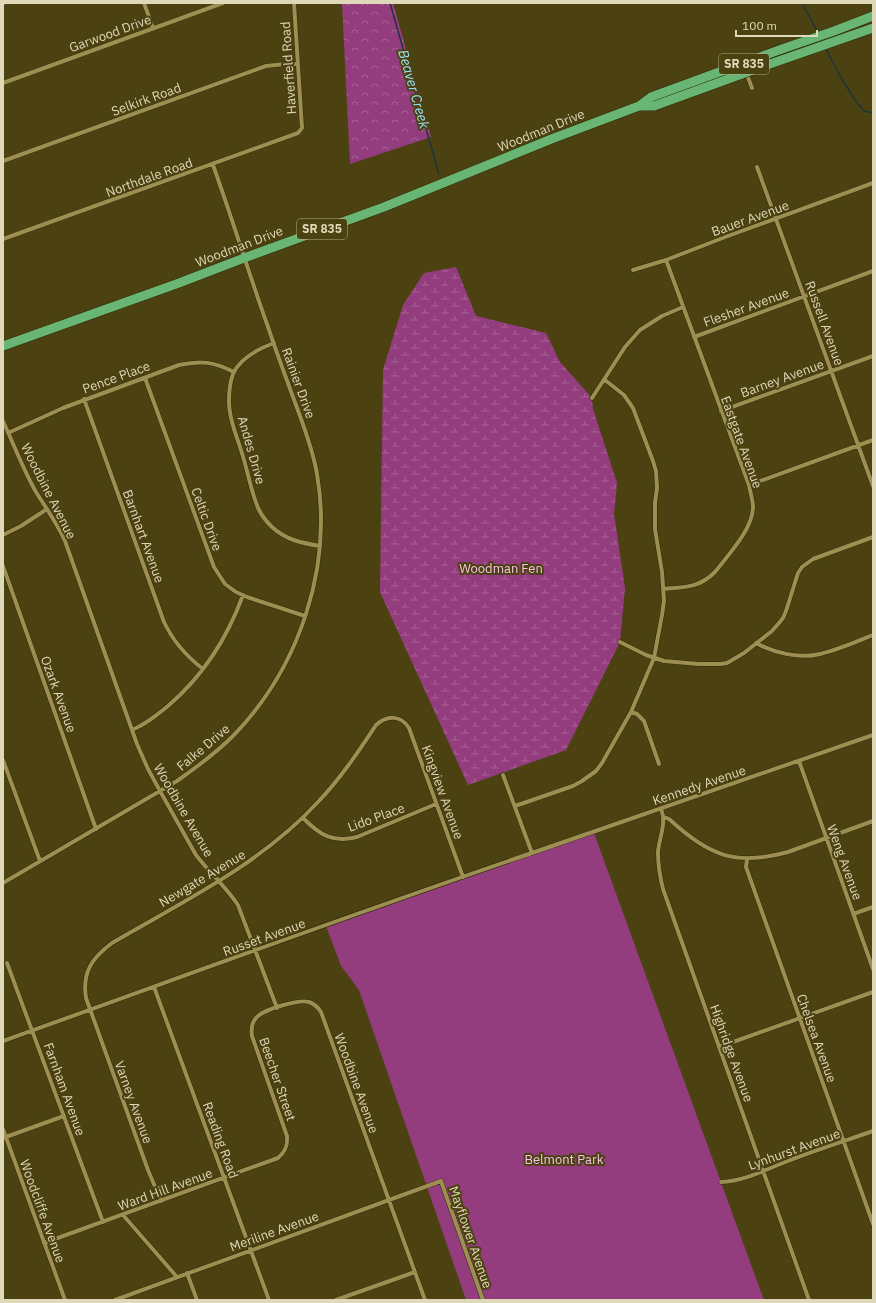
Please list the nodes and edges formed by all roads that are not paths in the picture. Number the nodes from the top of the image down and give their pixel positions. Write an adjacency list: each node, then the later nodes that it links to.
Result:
1 (144, 3): 5 (street)
2 (223, 3): 5 (street, Garwood Drive)
3 (294, 3): 8 (street, Haverfield Road)
4 (873, 16): 7 (main road, Woodman Drive / SR 835)
5 (153, 28): 10 (street, Garwood Drive)
6 (873, 28): 7 (main road, Woodman Drive / SR 835)
7 (824, 41): 9 (main road, Woodman Drive / SR 835); 12 (main road, Woodman Drive / SR 835)
8 (297, 64): 13 (street, Haverfield Road); 14 (street, Selkirk Road)
9 (743, 64): 11 (street); 12 (main road, Woodman Drive / SR 835)
10 (3, 83)
11 (752, 88)
12 (672, 95): 20 (main road, Woodman Drive / SR 835)
13 (301, 131): 15 (street, Northdale Road)
14 (3, 161)
15 (213, 165): 19 (street, Northdale Road); 20 (street, Rainier Drive)
16 (757, 167): 18 (street, Russell Avenue)
17 (873, 183): 18 (street, Bauer Avenue)
18 (776, 219): 21 (street, Bauer Avenue); 24 (street, Russell Avenue)
19 (3, 239)
20 (244, 258): 27 (street, Rainier Drive); 28 (main road, Woodman Drive / SR 835)
21 (666, 260): 22 (street, Bauer Avenue); 25 (street, Eastgate Avenue)
22 (633, 270)
23 (873, 271): 24 (street, Flesher Avenue)
24 (804, 297): 26 (street, Flesher Avenue); 30 (street, Russell Avenue)
25 (683, 307): 26 (street, Eastgate Avenue); 33 (street)
26 (694, 337): 36 (street, Eastgate Avenue)
27 (274, 343): 31 (street, Andes Drive); 46 (street, Rainier Drive)
28 (3, 346)
29 (873, 356): 30 (street, Barney Avenue)
30 (831, 371): 36 (street, Barney Avenue); 40 (street, Russell Avenue)
31 (234, 372): 32 (street, Pence Place); 46 (street, Andes Drive)
32 (145, 378): 35 (street, Pence Place); 49 (street, Celtic Drive)
33 (605, 380): 34 (street); 48 (street)
34 (592, 398)
35 (84, 400): 38 (street, Pence Place); 55 (street, Barnhart Avenue)
36 (721, 411): 41 (street, Eastgate Avenue)
37 (3, 421): 38 (street, Woodbine Avenue)
38 (8, 433): 43 (street, Woodbine Avenue)
39 (873, 440): 40 (street)
40 (858, 445): 41 (street); 42 (street, Russell Avenue)
41 (749, 485): 48 (street, Eastgate Avenue)
42 (873, 486)
43 (47, 509): 44 (street); 58 (street, Woodbine Avenue)
44 (3, 535)
45 (873, 537): 53 (street)
46 (320, 546): 50 (street, Rainier Drive)
47 (3, 566): 71 (street, Ozark Avenue)
48 (664, 589): 54 (street)
49 (243, 595): 50 (street, Celtic Drive); 55 (street)
50 (305, 616): 64 (street, Falke Drive)
51 (873, 635): 53 (street)
52 (620, 642): 54 (street)
53 (756, 644): 54 (street)
54 (654, 658): 56 (street)
55 (203, 669): 58 (street)
56 (631, 712): 62 (street); 66 (street)
57 (398, 718): 65 (street, Kingview Avenue); 69 (street, Newgate Avenue)
58 (132, 730): 64 (street, Woodbine Avenue)
59 (873, 735): 61 (street, Kennedy Avenue)
60 (3, 760): 75 (street)
61 (798, 761): 67 (street, Kennedy Avenue); 72 (street, Weng Avenue)
62 (659, 764)
63 (503, 775): 66 (street)
64 (160, 791): 71 (street, Falke Drive); 77 (street, Woodbine Avenue)
65 (436, 804): 69 (street, Lido Place); 76 (street, Kingview Avenue)
66 (515, 806): 73 (street)
67 (661, 809): 68 (street); 73 (street, Kennedy Avenue)
68 (664, 817): 74 (street); 91 (street, Highridge Avenue)
69 (303, 818): 77 (street, Newgate Avenue)
70 (873, 821): 72 (street)
71 (96, 829): 75 (street, Falke Drive)
72 (826, 838): 74 (street); 80 (street, Weng Avenue)
73 (532, 853): 76 (street, Russet Avenue)
74 (747, 859): 88 (street, Chelsea Avenue)
75 (40, 861): 78 (street, Falke Drive)
76 (463, 877): 81 (street, Russet Avenue)
77 (218, 881): 81 (street, Woodbine Avenue); 87 (street, Newgate Avenue)
78 (3, 883)
79 (873, 907): 80 (street)
80 (853, 914): 83 (street, Weng Avenue)
81 (256, 951): 84 (street, Russet Avenue); 86 (street, Woodbine Avenue)
82 (7, 963): 89 (street, Farnham Avenue)
83 (873, 969)
84 (154, 987): 87 (street, Russet Avenue); 99 (street, Reading Road)
85 (873, 992): 88 (street)
86 (277, 1008): 97 (street, Beecher Street); 103 (street, Woodbine Avenue)
87 (90, 1010): 89 (street, Russet Avenue); 102 (street, Varney Avenue)
88 (800, 1018): 91 (street); 96 (street, Chelsea Avenue)
89 (33, 1030): 90 (street, Russet Avenue); 92 (street, Farnham Avenue)
90 (3, 1041)
91 (719, 1047): 98 (street, Highridge Avenue)
92 (64, 1116): 95 (street); 105 (street, Farnham Avenue)
93 (3, 1129): 95 (street, Woodcliffe Avenue)
94 (873, 1131): 96 (street, Lynhurst Avenue)
95 (4, 1137): 107 (street, Woodcliffe Avenue)
96 (844, 1141): 98 (street, Lynhurst Avenue); 106 (street, Chelsea Avenue)
97 (287, 1146): 99 (street, Ward Hill Avenue)
98 (764, 1171): 101 (street, Lynhurst Avenue); 121 (street, Highridge Avenue)
99 (225, 1178): 102 (street, Ward Hill Avenue); 108 (street, Reading Road)
100 (441, 1182): 103 (street, Meriline Avenue); 120 (street, Mayflower Avenue)
101 (721, 1182)
102 (161, 1201): 104 (street, Ward Hill Avenue)
103 (389, 1201): 108 (street, Meriline Avenue); 109 (street, Woodbine Avenue)
104 (123, 1214): 105 (street, Ward Hill Avenue); 111 (street)
105 (103, 1222): 107 (street, Ward Hill Avenue)
106 (873, 1224)
107 (44, 1244): 113 (street, Woodcliffe Avenue)
108 (251, 1250): 110 (street, Meriline Avenue); 117 (street, Reading Road)
109 (414, 1272): 118 (street); 119 (street, Woodbine Avenue)
110 (187, 1273): 111 (street, Meriline Avenue); 116 (street)
111 (177, 1277): 112 (street, Meriline Avenue)
112 (129, 1295): 114 (street, Meriline Avenue); 115 (street)
113 (65, 1300)
114 (114, 1300)
115 (130, 1300)
116 (197, 1300)
117 (269, 1300)
118 (336, 1300)
119 (425, 1300)
120 (482, 1300)
121 (809, 1300)

